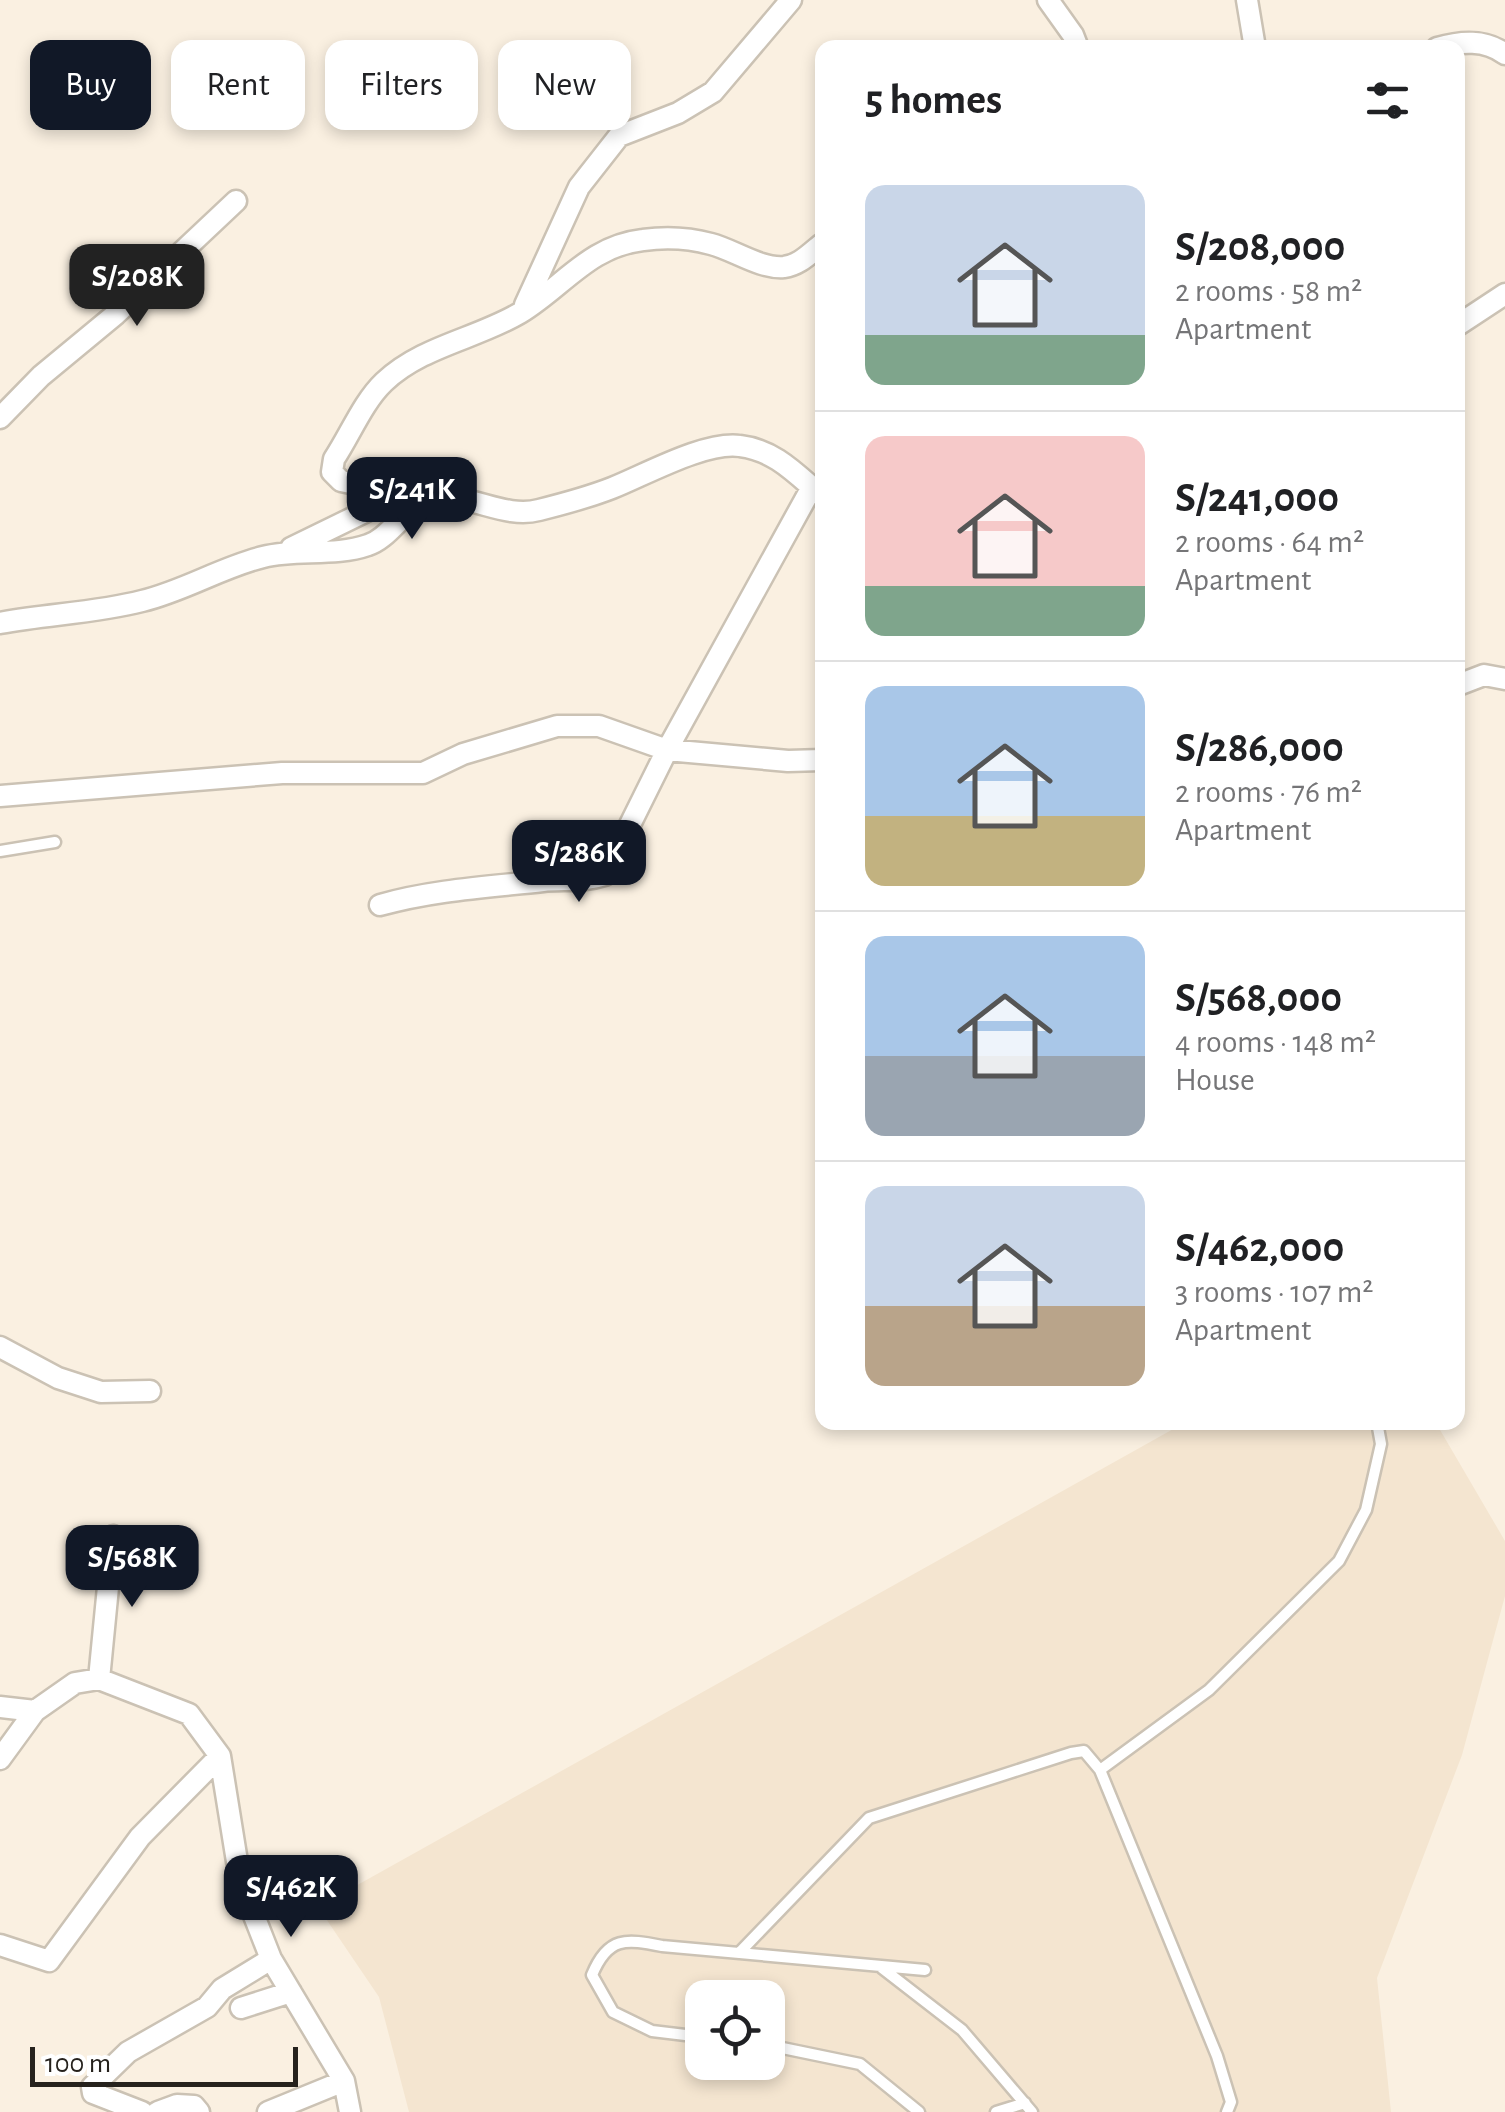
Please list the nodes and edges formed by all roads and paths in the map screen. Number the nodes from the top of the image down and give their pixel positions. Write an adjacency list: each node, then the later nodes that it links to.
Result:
1 (791, 0): 11 (street)
2 (1048, 0): 4 (street)
3 (1248, 0): 5 (street)
4 (1076, 40)
5 (1254, 40)
6 (1465, 42): 7 (street)
7 (1505, 54)
8 (236, 201): 13 (street)
9 (815, 250): 11 (street)
10 (1505, 294): 12 (street)
11 (522, 312): 16 (street)
12 (1465, 320)
13 (0, 418)
14 (815, 490): 16 (street)
15 (815, 495): 20 (street)
16 (265, 556): 17 (street)
17 (0, 622)
18 (1505, 680): 19 (street)
19 (1465, 682)
20 (666, 750): 21 (street); 22 (street); 25 (street)
21 (815, 760)
22 (0, 796)
23 (56, 842): 24 (lane)
24 (0, 851)
25 (380, 905)
26 (0, 1347): 27 (street)
27 (150, 1391)
28 (1378, 1430): 35 (lane)
29 (113, 1536): 30 (street)
30 (99, 1678): 32 (street); 33 (street)
31 (0, 1707): 32 (street)
32 (35, 1711): 34 (street)
33 (220, 1756): 36 (street); 38 (street)
34 (0, 1759)
35 (1100, 1770): 37 (lane); 54 (lane)
36 (0, 1945)
37 (739, 1953): 39 (lane); 43 (lane)
38 (271, 1959): 41 (street); 47 (street)
39 (880, 1966): 40 (lane); 46 (lane)
40 (925, 1970)
41 (291, 1992): 42 (street); 45 (street)
42 (242, 2008)
43 (685, 2035)
44 (785, 2049): 52 (lane)
45 (344, 2081): 50 (street); 51 (street)
46 (1028, 2107): 53 (lane)
47 (142, 2112)
48 (158, 2112): 49 (street)
49 (199, 2112)
50 (268, 2112)
51 (350, 2112)
52 (919, 2112)
53 (996, 2112)
54 (1227, 2112)

